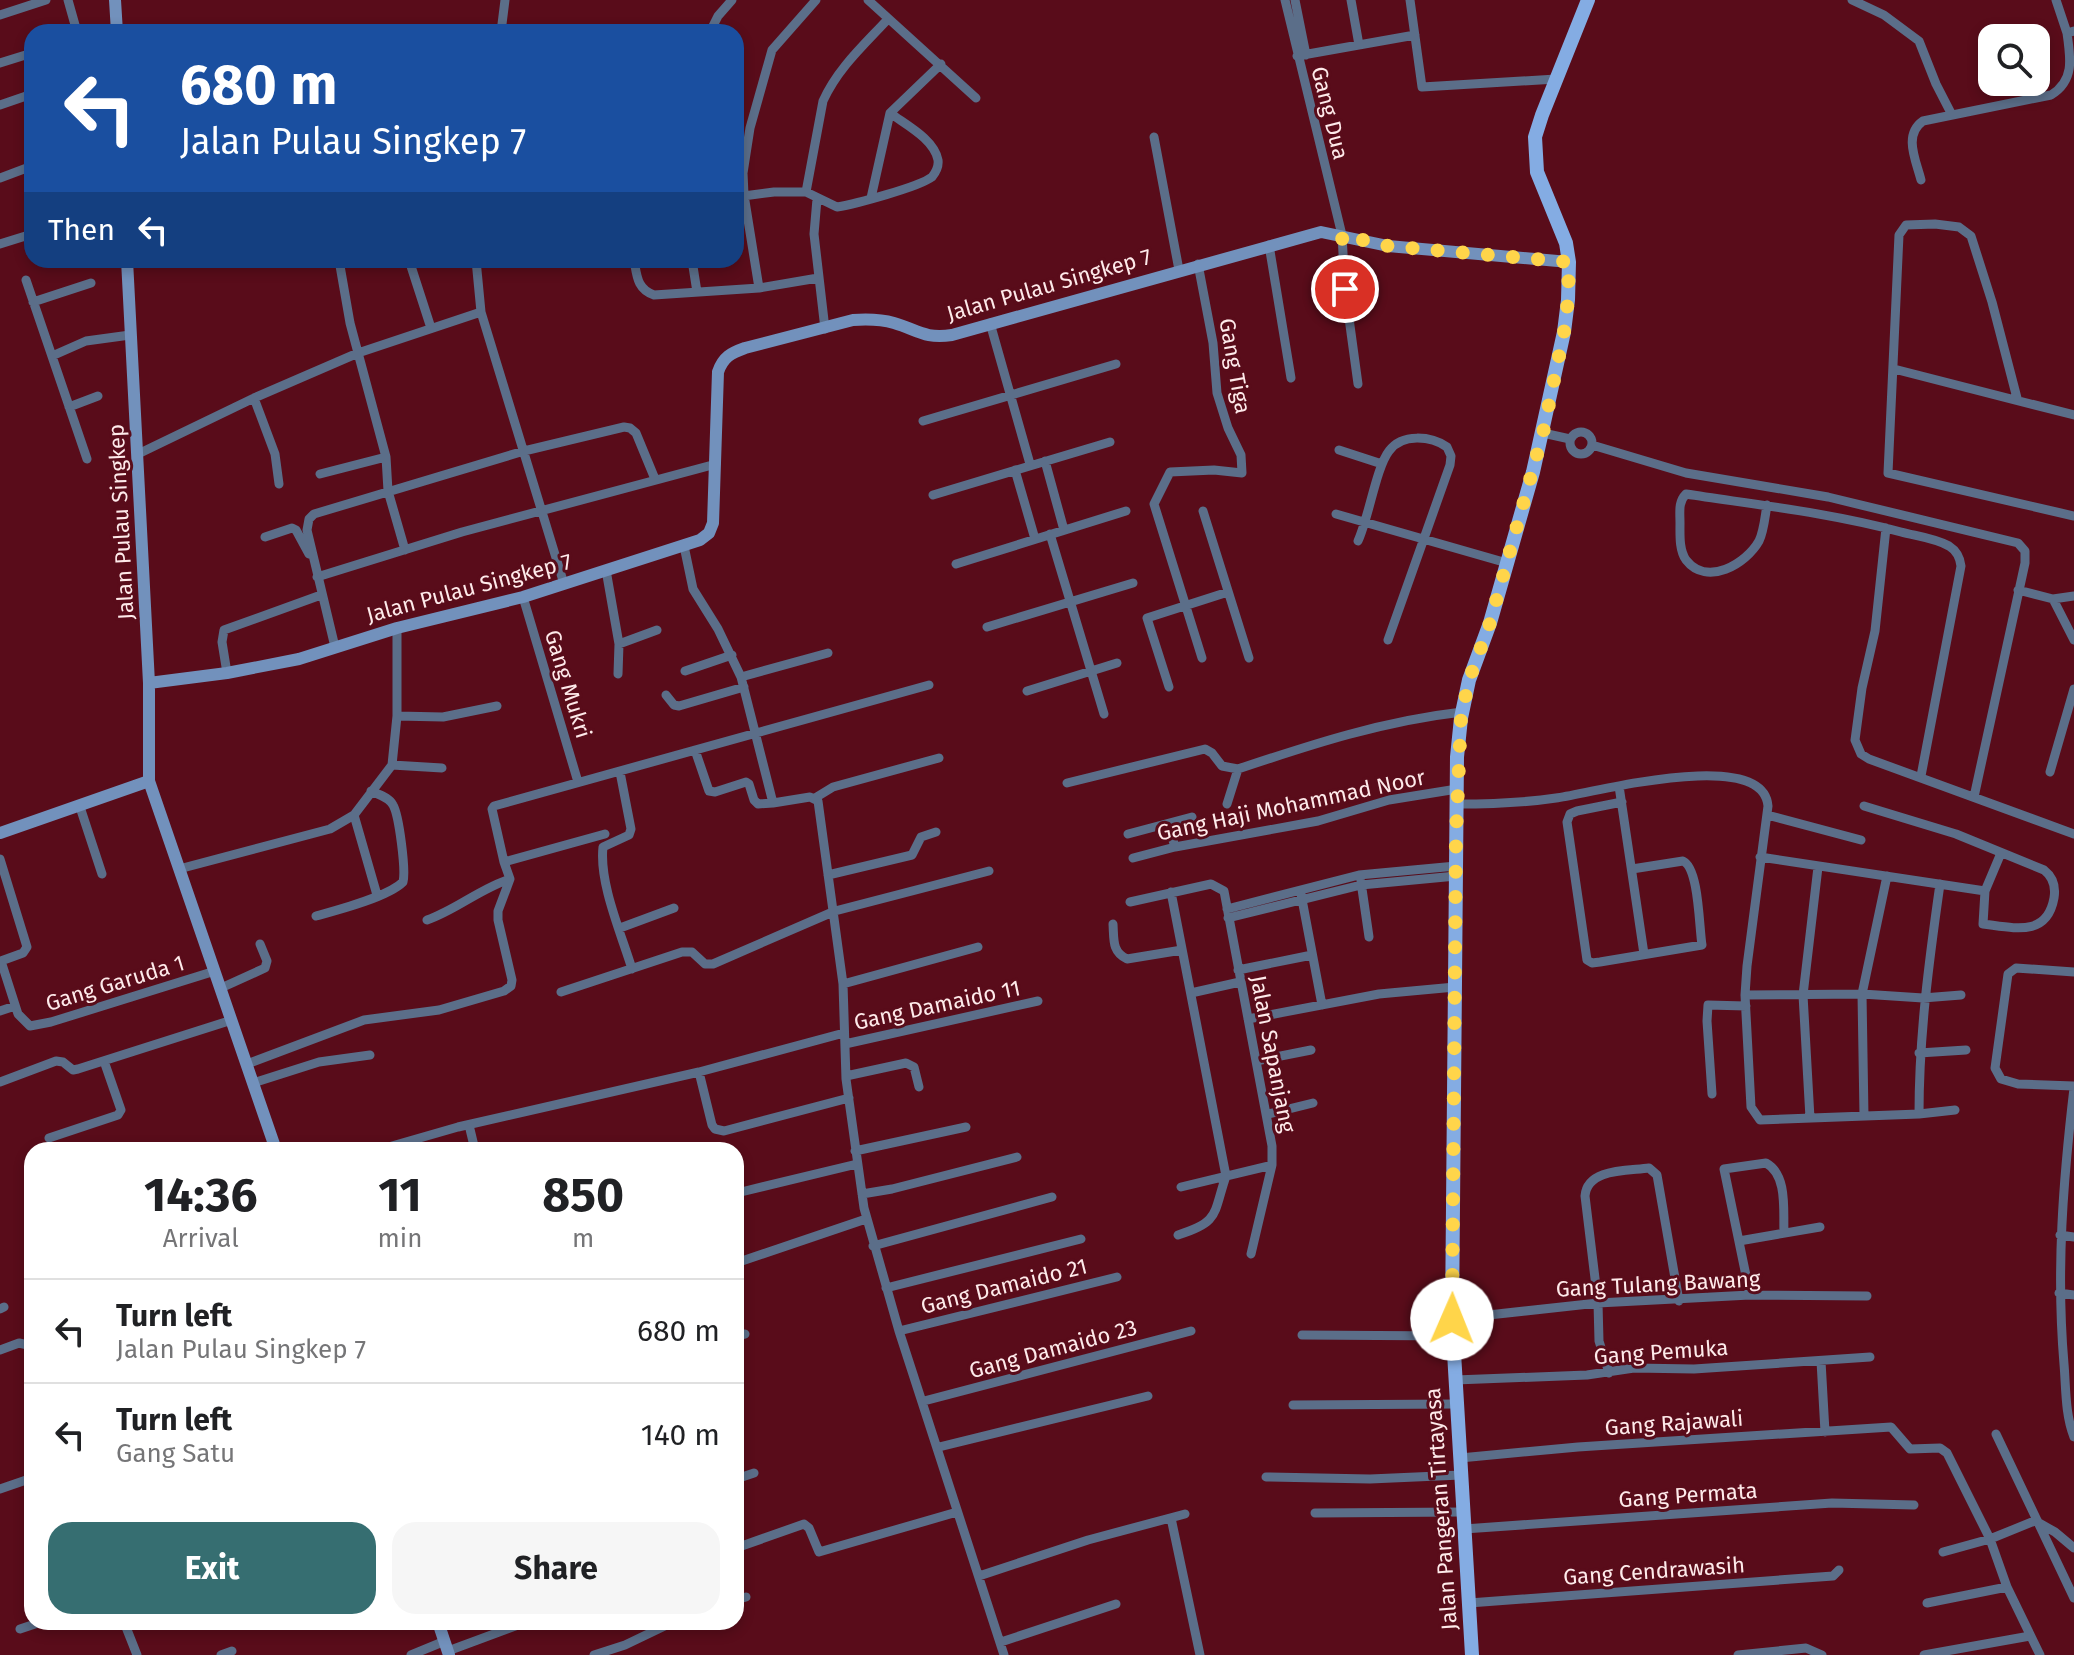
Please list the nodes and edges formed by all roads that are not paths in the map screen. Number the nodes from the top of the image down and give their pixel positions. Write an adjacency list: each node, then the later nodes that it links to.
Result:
1 (46, 0): 15 (street)
2 (68, 0): 17 (street)
3 (115, 0): 18 (street)
4 (505, 0): 19 (street)
5 (732, 0): 20 (street)
6 (816, 0): 35 (street)
7 (868, 0): 16 (street)
8 (1285, 0): 25 (street, Gang Dua)
9 (1295, 0): 25 (street)
10 (1351, 0): 23 (street)
11 (1410, 0): 22 (street)
12 (1588, 0): 28 (main road, Jalan Pangeran Tirtayasa)
13 (1852, 0): 33 (street)
14 (2056, 0): 21 (street)
15 (0, 15)
16 (888, 19): 27 (street); 39 (street)
17 (75, 24)
18 (116, 24)
19 (502, 24)
20 (714, 24)
21 (2071, 32): 33 (street)
22 (1415, 35): 23 (street); 28 (street)
23 (1359, 45): 25 (street)
24 (24, 56): 26 (street)
25 (1302, 56): 44 (street, Gang Dua)
26 (0, 63)
27 (941, 64): 30 (street); 32 (street)
28 (1556, 79): 48 (main road, Jalan Pangeran Tirtayasa)
29 (24, 97): 31 (street)
30 (976, 98)
31 (0, 105)
32 (890, 113): 41 (street); 41 (street)
33 (1952, 115): 38 (street)
34 (1154, 137): 56 (street)
35 (744, 167)
36 (24, 169): 37 (street)
37 (0, 178)
38 (1921, 180)
39 (806, 192): 40 (street); 42 (street)
40 (744, 196)
41 (871, 198): 42 (street)
42 (817, 199): 57 (street)
43 (744, 215): 60 (street)
44 (1342, 235): 47 (street, Jalan Pulau Singkep 7); 48 (street, Jalan Pulau Singkep 7); 73 (street, Gang Dua)
45 (24, 236): 46 (street)
46 (0, 244)
47 (1269, 245): 49 (street, Jalan Pulau Singkep 7); 72 (street)
48 (1569, 262): 81 (main road, Jalan Pangeran Tirtayasa)
49 (1198, 264): 56 (street, Jalan Pulau Singkep 7); 130 (street, Gang Tiga)
50 (127, 268): 67 (street, Jalan Pulau Singkep)
51 (340, 268): 68 (street)
52 (412, 268): 65 (street)
53 (477, 268): 63 (street)
54 (635, 268): 61 (street)
55 (693, 268): 61 (street)
56 (1179, 270): 64 (street, Jalan Pulau Singkep 7)
57 (818, 278): 60 (street); 66 (street)
58 (26, 280): 62 (street)
59 (91, 283): 62 (street)
60 (759, 288): 61 (street)
61 (697, 292)
62 (33, 302): 69 (street)
63 (481, 312): 65 (street); 86 (street)
64 (990, 323): 66 (street, Jalan Pulau Singkep 7); 75 (street)
65 (431, 328): 68 (street)
66 (825, 329): 91 (street, Jalan Pulau Singkep 7)
67 (130, 335): 69 (street); 87 (street, Jalan Pulau Singkep)
68 (358, 353): 76 (street); 88 (street)
69 (52, 356): 78 (street)
70 (1116, 364): 75 (street)
71 (1894, 369): 77 (street); 77 (street); 105 (street)
72 (1291, 378)
73 (1358, 384)
74 (98, 396): 78 (street)
75 (1010, 396): 80 (street); 92 (street)
76 (254, 398): 87 (street); 97 (street)
77 (2017, 398): 79 (street)
78 (69, 407): 89 (street)
79 (2074, 415)
80 (923, 421)
81 (1543, 433): 82 (street); 116 (main road, Jalan Pangeran Tirtayasa)
82 (1570, 439): 84 (street); 84 (street)
83 (1110, 442): 90 (street)
84 (1592, 445): 123 (street)
85 (1339, 450): 93 (street)
86 (524, 451): 96 (street); 98 (street); 101 (street)
87 (138, 454): 148 (street, Jalan Pulau Singkep)
88 (386, 457): 95 (street); 98 (street)
89 (87, 459)
90 (1045, 461): 92 (street); 108 (street)
91 (716, 464): 96 (street); 114 (street, Jalan Pulau Singkep 7)
92 (1030, 464): 94 (street)
93 (1382, 464): 106 (street); 113 (street)
94 (1015, 470): 99 (street); 111 (street)
95 (320, 474)
96 (655, 479): 101 (street)
97 (279, 484)
98 (388, 491): 115 (street); 117 (street)
99 (933, 495)
100 (1767, 505): 100 (street); 107 (street)
101 (541, 510): 115 (street); 122 (street)
102 (1126, 511): 108 (street)
103 (1203, 511): 124 (street)
104 (1336, 514): 106 (street)
105 (2074, 516)
106 (1367, 521): 112 (street); 113 (street)
107 (1886, 528): 168 (street); 168 (street)
108 (1064, 530): 109 (street)
109 (1050, 534): 111 (street); 129 (street)
110 (265, 537): 117 (street)
111 (1035, 539): 118 (street)
112 (1358, 541)
113 (1424, 541): 116 (street); 134 (street)
114 (684, 546): 119 (street, Jalan Pulau Singkep 7); 139 (street)
115 (405, 550): 120 (street)
116 (1507, 563): 155 (main road, Jalan Pangeran Tirtayasa)
117 (314, 564): 120 (street)
118 (956, 564)
119 (606, 570): 122 (street, Jalan Pulau Singkep 7); 136 (street)
120 (317, 577): 125 (street)
121 (1133, 583): 129 (street)
122 (564, 584): 127 (street, Jalan Pulau Singkep 7)
123 (2018, 590): 128 (street); 177 (street)
124 (1228, 592): 130 (street); 141 (street)
125 (321, 595): 137 (street); 145 (street)
126 (2074, 596): 128 (street)
127 (523, 597): 132 (street, Jalan Pulau Singkep 7); 171 (street, Gang Mukri)
128 (2053, 599): 135 (street)
129 (1071, 604): 131 (street); 144 (street)
130 (1186, 605): 140 (street); 150 (street)
131 (987, 627)
132 (397, 628): 137 (street, Jalan Pulau Singkep 7); 157 (street)
133 (657, 630): 136 (street)
134 (1388, 640)
135 (2074, 640)
136 (619, 644): 146 (street)
137 (335, 647): 145 (street, Jalan Pulau Singkep 7)
138 (828, 653): 147 (street)
139 (732, 655): 143 (street); 147 (street)
140 (1202, 658)
141 (1249, 658)
142 (1117, 663): 144 (street)
143 (685, 671)
144 (1091, 672): 152 (street); 156 (street)
145 (227, 673): 148 (street, Jalan Pulau Singkep 7)
146 (618, 674)
147 (742, 682): 153 (street); 159 (street)
148 (149, 683): 170 (street, Jalan Pulau Singkep)
149 (929, 685): 159 (street)
150 (1169, 687)
151 (2074, 689): 158 (street)
152 (1027, 691)
153 (666, 695)
154 (497, 706): 157 (street)
155 (1462, 712): 165 (street); 174 (main road, Jalan Pangeran Tirtayasa)
156 (1104, 714)
157 (397, 716): 163 (street)
158 (2063, 731): 160 (street); 167 (street)
159 (754, 732): 161 (street); 180 (street)
160 (2074, 734)
161 (695, 750): 166 (street); 180 (street)
162 (939, 758): 175 (street)
163 (392, 765): 164 (street); 176 (street)
164 (442, 768)
165 (1238, 769): 172 (street); 181 (street)
166 (620, 772): 171 (street); 223 (street)
167 (2050, 772)
168 (1921, 776): 177 (street)
169 (826, 779): 175 (street)
170 (149, 781): 184 (street); 202 (street, Jalan Pulau Singkep)
171 (578, 782): 200 (street)
172 (1067, 783)
173 (1619, 786): 179 (street); 182 (street); 186 (street)
174 (1457, 789): 182 (main road, Jalan Pangeran Tirtayasa); 195 (street, Gang Haji Mohammad Noor)
175 (825, 790): 178 (street)
176 (371, 791): 185 (street); 214 (street)
177 (1974, 797): 193 (street)
178 (815, 798): 180 (street); 207 (street)
179 (1622, 802): 203 (street); 228 (street)
180 (773, 803)
181 (1227, 804)
182 (1457, 804): 205 (main road, Jalan Pangeran Tirtayasa)
183 (1864, 806): 196 (street)
184 (80, 807): 190 (street); 206 (street)
185 (354, 815): 202 (street); 214 (street)
186 (1767, 815): 194 (street); 197 (street)
187 (1192, 817): 188 (street)
188 (1168, 824): 192 (street); 195 (street)
189 (936, 832): 207 (street)
190 (0, 833)
191 (605, 834): 200 (street)
192 (1128, 834)
193 (2074, 834)
194 (1861, 840)
195 (1175, 847): 198 (street, Gang Haji Mohammad Noor)
196 (2001, 853): 212 (street); 212 (street)
197 (1760, 857): 201 (street); 246 (street)
198 (1133, 858)
199 (0, 859): 230 (street, Gang Garuda 1)
200 (504, 862): 209 (street)
201 (1818, 867): 208 (street); 242 (street)
202 (179, 869): 233 (street, Jalan Pulau Singkep)
203 (1632, 869): 228 (street); 228 (street)
204 (989, 871): 218 (street)
205 (1456, 871): 210 (street); 237 (main road, Jalan Pangeran Tirtayasa)
206 (102, 874)
207 (828, 875): 218 (street)
208 (1887, 876): 211 (street); 241 (street)
209 (510, 879): 221 (street); 259 (street)
210 (1360, 880): 215 (street); 224 (street)
211 (1940, 884): 212 (street); 244 (street)
212 (1985, 891)
213 (1171, 892): 216 (street); 219 (street); 227 (street)
214 (377, 895): 220 (street)
215 (1301, 895): 219 (street); 229 (street)
216 (1130, 902)
217 (674, 908): 223 (street)
218 (835, 911): 231 (street); 236 (street)
219 (1228, 913): 232 (street, Jalan Sapanjang)
220 (316, 916)
221 (427, 920)
222 (1113, 924): 227 (street)
223 (620, 928): 231 (street)
224 (1369, 937)
225 (260, 944): 238 (street)
226 (978, 947): 236 (street)
227 (1182, 950): 240 (street)
228 (1644, 954)
229 (1312, 955): 232 (street); 247 (street)
230 (1, 961): 248 (street, Gang Garuda 1)
231 (632, 969): 239 (street)
232 (1238, 970): 235 (street, Jalan Sapanjang)
233 (215, 971): 238 (street, Jalan Pulau Singkep); 248 (street, Gang Garuda 1)
234 (2074, 972): 265 (street)
235 (1240, 982): 240 (street); 250 (street, Jalan Sapanjang)
236 (843, 984): 252 (street)
237 (1455, 987): 247 (street); 311 (main road, Jalan Pangeran Tirtayasa)
238 (221, 988): 251 (street, Jalan Pulau Singkep)
239 (561, 992)
240 (1191, 993): 285 (street)
241 (1862, 994): 242 (street); 244 (street); 272 (street)
242 (1803, 995): 246 (street); 273 (street)
243 (1961, 995): 244 (street)
244 (1923, 998): 255 (street)
245 (1038, 1001): 252 (street, Gang Damaido 11)
246 (1745, 1001): 266 (street); 273 (street)
247 (1322, 1005): 250 (street)
248 (15, 1006): 249 (street)
249 (0, 1011)
250 (1248, 1019): 258 (street, Jalan Sapanjang)
251 (232, 1020): 257 (street); 259 (street, Jalan Pulau Singkep)
252 (844, 1039): 260 (street, Gang Damaido 11); 261 (street)
253 (1311, 1050): 258 (street)
254 (1966, 1050): 255 (street)
255 (1919, 1053): 271 (street)
256 (370, 1055): 263 (street)
257 (104, 1061): 262 (street); 276 (street)
258 (1256, 1061): 270 (street, Jalan Sapanjang)
259 (247, 1064): 263 (street, Jalan Pulau Singkep)
260 (699, 1072): 267 (street); 274 (street, Gang Damaido 11)
261 (846, 1076): 264 (street); 267 (street)
262 (0, 1082)
263 (253, 1083): 277 (street, Jalan Pulau Singkep)
264 (919, 1087)
265 (2074, 1087): 282 (street)
266 (1712, 1094)
267 (849, 1098): 280 (street)
268 (1313, 1103): 270 (street)
269 (1955, 1110): 271 (street)
270 (1268, 1114): 284 (street, Jalan Sapanjang)
271 (1919, 1114): 272 (street)
272 (1864, 1116): 273 (street)
273 (1810, 1118)
274 (469, 1125): 278 (street, Gang Damaido 11); 279 (street)
275 (966, 1127): 280 (street)
276 (49, 1138)
277 (273, 1142)
278 (407, 1142)
279 (473, 1142)
280 (855, 1151): 283 (street)
281 (1017, 1157): 290 (street)
282 (2070, 1158): 286 (street)
283 (857, 1164): 289 (street); 290 (street)
284 (1272, 1165): 285 (street); 301 (street, Jalan Sapanjang)
285 (1226, 1176): 288 (street); 295 (street)
286 (2063, 1179): 287 (street); 296 (street)
287 (2074, 1180)
288 (1181, 1187)
289 (744, 1191)
290 (862, 1194): 292 (street)
291 (1052, 1197): 300 (street)
292 (866, 1219): 300 (street); 302 (street)
293 (1820, 1227): 294 (street)
294 (1784, 1233): 299 (street); 299 (street)
295 (1178, 1235)
296 (2060, 1235): 297 (street); 305 (street)
297 (2074, 1237)
298 (1081, 1239): 304 (street)
299 (1739, 1241): 306 (street)
300 (873, 1246): 304 (street)
301 (1251, 1254)
302 (744, 1260)
303 (1117, 1277): 312 (street, Gang Damaido 21)
304 (886, 1288): 312 (street)
305 (2059, 1293): 307 (street); 318 (street)
306 (1750, 1295): 308 (street, Gang Tulang Bawang); 309 (street, Gang Tulang Bawang)
307 (2074, 1295)
308 (1867, 1296)
309 (1679, 1301): 310 (street, Gang Tulang Bawang); 310 (street)
310 (1598, 1303): 311 (street, Gang Tulang Bawang); 321 (street)
311 (1452, 1319): 315 (main road, Jalan Pangeran Tirtayasa)
312 (899, 1331): 324 (street)
313 (1191, 1331): 324 (street, Gang Damaido 23)
314 (1302, 1335): 315 (street)
315 (1453, 1336): 322 (main road, Jalan Pangeran Tirtayasa)
316 (24, 1344): 317 (street)
317 (0, 1350)
318 (2068, 1351): 327 (street)
319 (1870, 1357): 320 (street, Gang Pemuka)
320 (1821, 1361): 321 (street, Gang Pemuka); 328 (street)
321 (1609, 1373): 322 (street, Gang Pemuka)
322 (1455, 1380): 325 (main road, Jalan Pangeran Tirtayasa)
323 (1148, 1396): 331 (street)
324 (924, 1401): 331 (street)
325 (1456, 1404): 326 (street); 332 (main road, Jalan Pangeran Tirtayasa)
326 (1293, 1405)
327 (2071, 1416): 330 (street)
328 (1825, 1432): 332 (street, Gang Rajawali); 347 (street, Gang Rajawali)
329 (1996, 1434): 345 (street)
330 (2074, 1437)
331 (939, 1447): 340 (street)
332 (1460, 1458): 334 (main road, Jalan Pangeran Tirtayasa)
333 (754, 1473): 335 (street)
334 (1461, 1475): 336 (street); 341 (main road, Jalan Pangeran Tirtayasa)
335 (744, 1476)
336 (1266, 1477)
337 (24, 1481): 338 (street)
338 (0, 1489)
339 (1914, 1505): 346 (street, Gang Permata)
340 (957, 1512): 348 (street); 352 (street)
341 (1463, 1512): 342 (street); 346 (main road, Jalan Pangeran Tirtayasa)
342 (1315, 1513)
343 (1185, 1514): 344 (street)
344 (1171, 1518): 352 (street); 375 (street)
345 (2038, 1522): 347 (street); 349 (street); 354 (street)
346 (1464, 1529): 355 (main road, Jalan Pangeran Tirtayasa)
347 (1990, 1539): 350 (street); 353 (street)
348 (744, 1545)
349 (2074, 1548)
350 (1943, 1552)
351 (1839, 1570): 355 (street, Gang Cendrawasih)
352 (979, 1576): 365 (street)
353 (2007, 1587): 356 (street); 364 (street)
354 (2074, 1598)
355 (1469, 1603): 376 (main road, Jalan Pangeran Tirtayasa)
356 (1927, 1603)
357 (1116, 1604): 365 (street)
358 (24, 1628): 359 (street)
359 (20, 1629)
360 (127, 1630): 370 (street)
361 (441, 1630): 366 (street)
362 (503, 1630): 366 (street)
363 (656, 1630): 373 (street)
364 (2030, 1636): 368 (street); 369 (street)
365 (1001, 1642): 374 (street)
366 (447, 1649): 372 (street)
367 (232, 1651): 371 (street)
368 (1956, 1652): 379 (street)
369 (2035, 1653)
370 (137, 1655)
371 (221, 1655)
372 (411, 1655)
373 (594, 1655)
374 (1004, 1655)
375 (1200, 1655)
376 (1472, 1655)
377 (1738, 1655): 378 (street)
378 (1822, 1655)
379 (1924, 1655)

